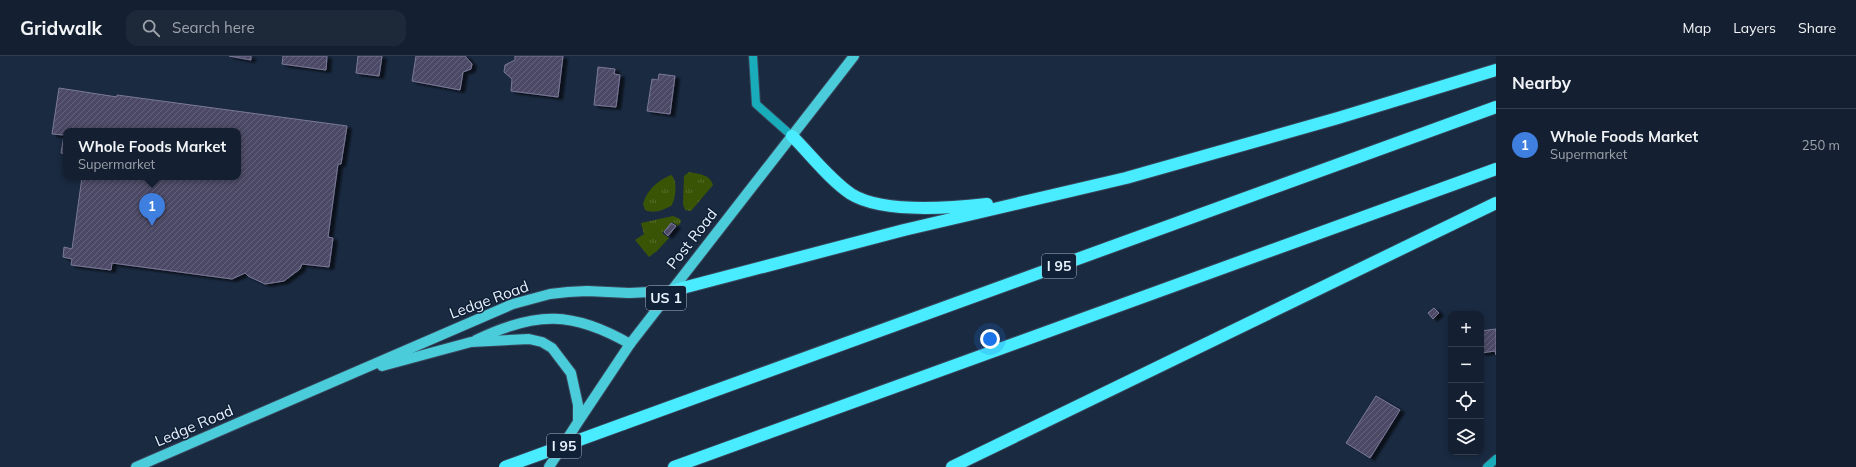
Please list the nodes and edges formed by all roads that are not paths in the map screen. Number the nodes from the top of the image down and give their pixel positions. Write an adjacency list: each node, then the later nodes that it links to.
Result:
1 (753, 56): 5 (street)
2 (854, 56): 5 (main road, Post Road / US 1)
3 (1496, 70): 7 (highway)
4 (1496, 107): 16 (highway, I 95, bridge)
5 (792, 136): 7 (highway); 9 (main road, Post Road / US 1)
6 (1496, 169): 18 (highway)
7 (1076, 191): 9 (highway)
8 (1496, 203): 19 (highway)
9 (671, 291): 11 (main road, Post Road / US 1); 12 (main road, Ledge Road)
10 (471, 342): 11 (main road, Ledge Road); 12 (main road, Ledge Road); 13 (main road, Ledge Road)
11 (630, 344): 13 (main road, Post Road / US 1)
12 (351, 374): 15 (main road, Ledge Road)
13 (578, 422): 17 (main road, Post Road / US 1)
14 (1496, 459): 20 (street)
15 (136, 467)
16 (505, 467)
17 (550, 467)
18 (674, 467)
19 (952, 467)
20 (1487, 467)

